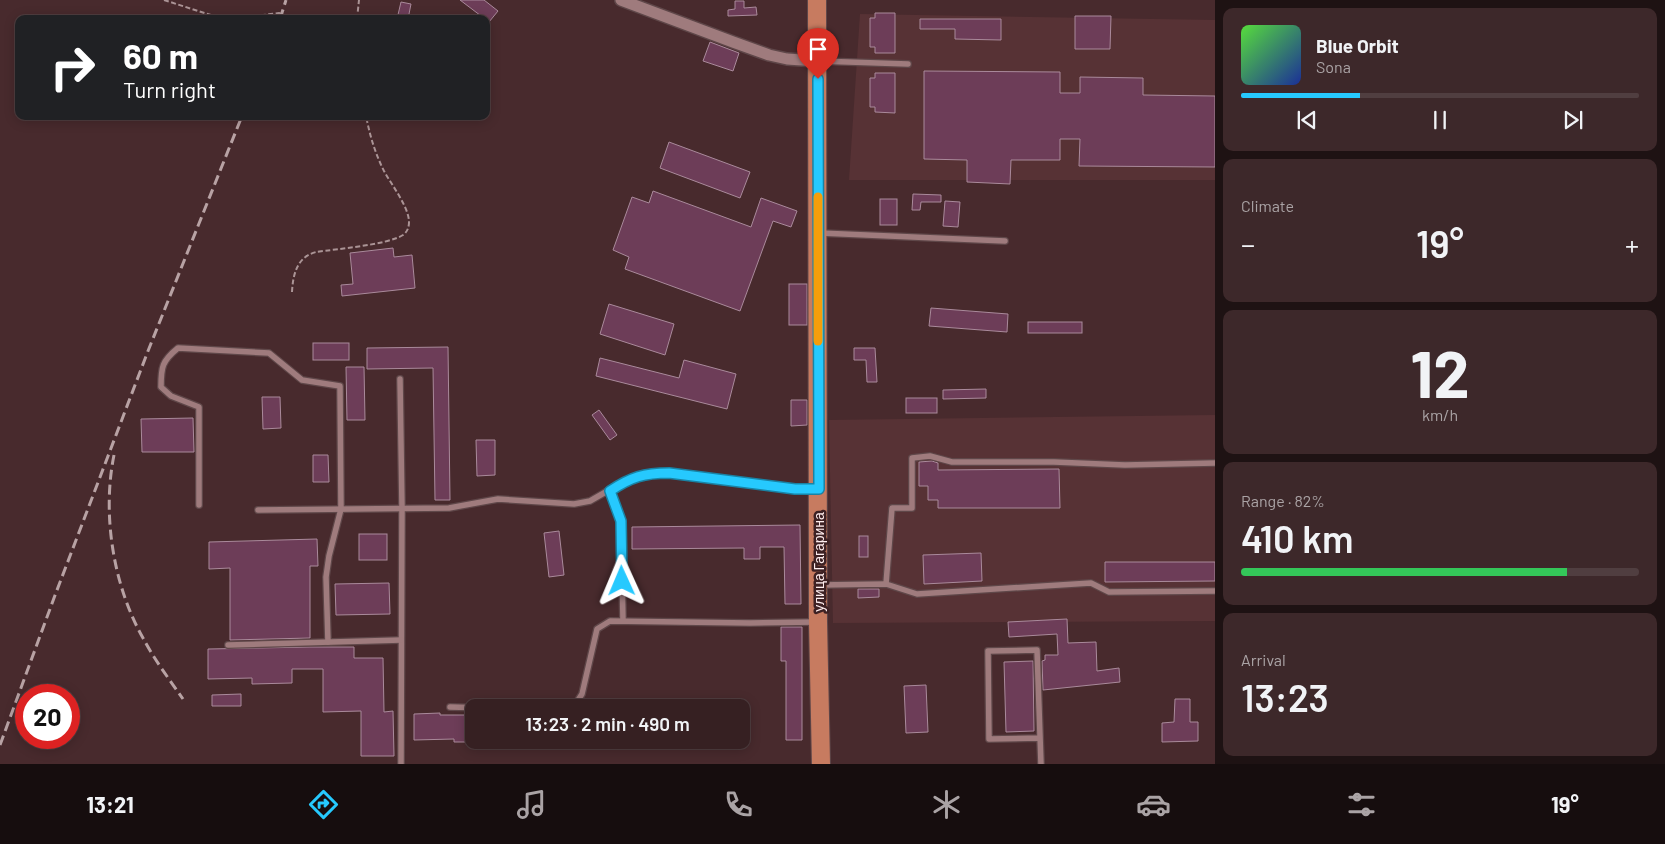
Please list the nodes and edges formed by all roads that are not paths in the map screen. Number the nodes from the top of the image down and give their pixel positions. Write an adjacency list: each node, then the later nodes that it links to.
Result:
1 (621, 0): 3 (street)
2 (817, 0): 3 (main road, улица Гагарина)
3 (817, 61): 4 (lane); 5 (main road, улица Гагарина)
4 (908, 64)
5 (818, 233): 6 (lane); 9 (main road, улица Гагарина)
6 (1006, 242)
7 (400, 379): 12 (lane)
8 (1215, 463): 15 (lane)
9 (819, 489): 10 (lane); 16 (main road, улица Гагарина)
10 (610, 491): 12 (lane); 18 (lane)
11 (199, 505): 13 (lane)
12 (402, 508): 13 (lane); 20 (lane)
13 (341, 509): 14 (lane); 21 (lane)
14 (258, 510)
15 (886, 584): 16 (lane); 17 (lane)
16 (819, 585): 19 (main road, улица Гагарина)
17 (1215, 591)
18 (623, 621): 19 (lane); 23 (lane)
19 (818, 622): 28 (main road, улица Гагарина)
20 (402, 640): 21 (lane); 27 (lane)
21 (328, 642): 22 (lane)
22 (228, 645)
23 (579, 699)
24 (450, 707): 25 (lane)
25 (465, 707)
26 (1040, 738): 26 (lane); 29 (lane)
27 (401, 764)
28 (821, 764)
29 (1041, 764)

